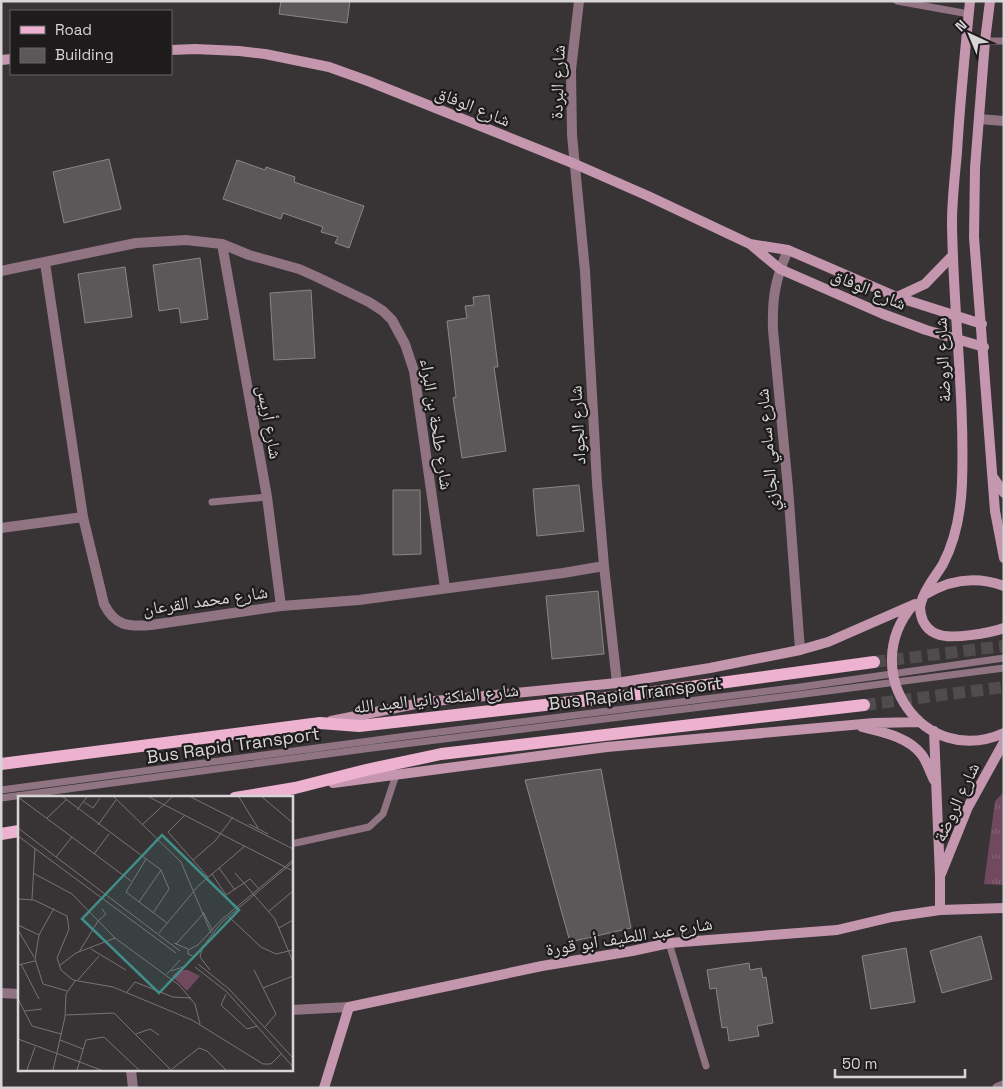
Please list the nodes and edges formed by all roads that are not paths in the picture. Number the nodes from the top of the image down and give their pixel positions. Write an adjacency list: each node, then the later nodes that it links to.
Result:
1 (579, 1): 11 (street, شارع البردة)
2 (897, 1): 5 (lane)
3 (970, 1): 5 (street, شارع الروضة)
4 (990, 1): 6 (street)
5 (969, 14): 15 (street, شارع الروضة)
6 (985, 41): 7 (lane); 9 (street)
7 (1004, 41)
8 (172, 50): 11 (street, شارع الوفاق)
9 (979, 119): 10 (street); 21 (street)
10 (1004, 121)
11 (575, 164): 13 (street, شارع الوفاق); 31 (street, شارع الجواد)
12 (222, 244): 16 (street, شارع طلحة بن البراء); 26 (street, شارع أريس); 33 (street, شارع طلحة بن البراء)
13 (750, 244): 14 (street, شارع الوفاق); 17 (street, شارع الوفاق)
14 (788, 250): 17 (street, شارع سامي الجازي); 19 (street, شارع الوفاق)
15 (953, 255): 19 (street); 20 (street, شارع الروضة)
16 (45, 263): 18 (street, شارع طلحة بن البراء); 28 (street, شارع محمد القرعان)
17 (780, 269): 22 (street, شارع الوفاق); 38 (street, شارع سامي الجازي)
18 (1, 271)
19 (896, 297): 20 (street, شارع الوفاق)
20 (956, 317): 21 (street, شارع الوفاق); 22 (street, شارع الروضة)
21 (982, 324): 23 (street)
22 (957, 340): 23 (street, شارع الوفاق); 34 (street, شارع الروضة)
23 (984, 346): 24 (street)
24 (992, 475): 25 (street); 30 (street)
25 (1004, 492)
26 (267, 496): 27 (lane); 36 (street, شارع أريس)
27 (212, 502)
28 (83, 517): 29 (street); 36 (street, شارع محمد القرعان)
29 (1, 528)
30 (1004, 558)
31 (604, 566): 33 (street, شارع محمد القرعان); 43 (street, شارع الجواد)
32 (1004, 586): 34 (street)
33 (445, 588): 36 (street, شارع محمد القرعان)
34 (924, 595): 35 (street); 37 (street, شارع الروضة)
35 (915, 604): 38 (street); 42 (street)
36 (281, 606)
37 (1004, 628)
38 (800, 650): 43 (street)
39 (1004, 658): 42 (lane, Bus Rapid Transport)
40 (874, 662): 46 (main road, شارع الملكة رانيا العبد الله)
41 (1004, 668): 42 (lane, Bus Rapid Transport)
42 (893, 677): 45 (street); 55 (lane, Bus Rapid Transport); 57 (lane, Bus Rapid Transport)
43 (617, 683): 46 (street)
44 (864, 705): 54 (main road)
45 (920, 722): 47 (street); 48 (street)
46 (320, 723): 51 (main road, شارع الملكة رانيا العبد الله)
47 (853, 725): 52 (street); 53 (street)
48 (934, 731): 49 (street); 53 (street, شارع الروضة)
49 (1004, 733)
50 (1004, 742): 61 (street, شارع الروضة)
51 (1, 764)
52 (396, 775): 54 (street); 60 (lane)
53 (935, 783): 61 (street, شارع الروضة)
54 (295, 788): 56 (main road)
55 (1, 790)
56 (247, 796)
57 (1, 798)
58 (18, 832): 59 (main road)
59 (1, 834)
60 (292, 844)
61 (940, 877): 63 (street, شارع الروضة)
62 (1004, 908): 63 (street, شارع عبد اللطيف أبو قورة)
63 (940, 910): 64 (street, شارع عبد اللطيف أبو قورة)
64 (669, 943): 67 (street, شارع عبد اللطيف أبو قورة); 69 (lane)
65 (1, 993): 66 (street)
66 (18, 994)
67 (349, 1007): 68 (street, شارع عبد اللطيف أبو قورة); 73 (street)
68 (292, 1010)
69 (706, 1066)
70 (131, 1072): 72 (street)
71 (1004, 1085): 74 (street)
72 (133, 1088)
73 (324, 1088)
74 (997, 1088)

